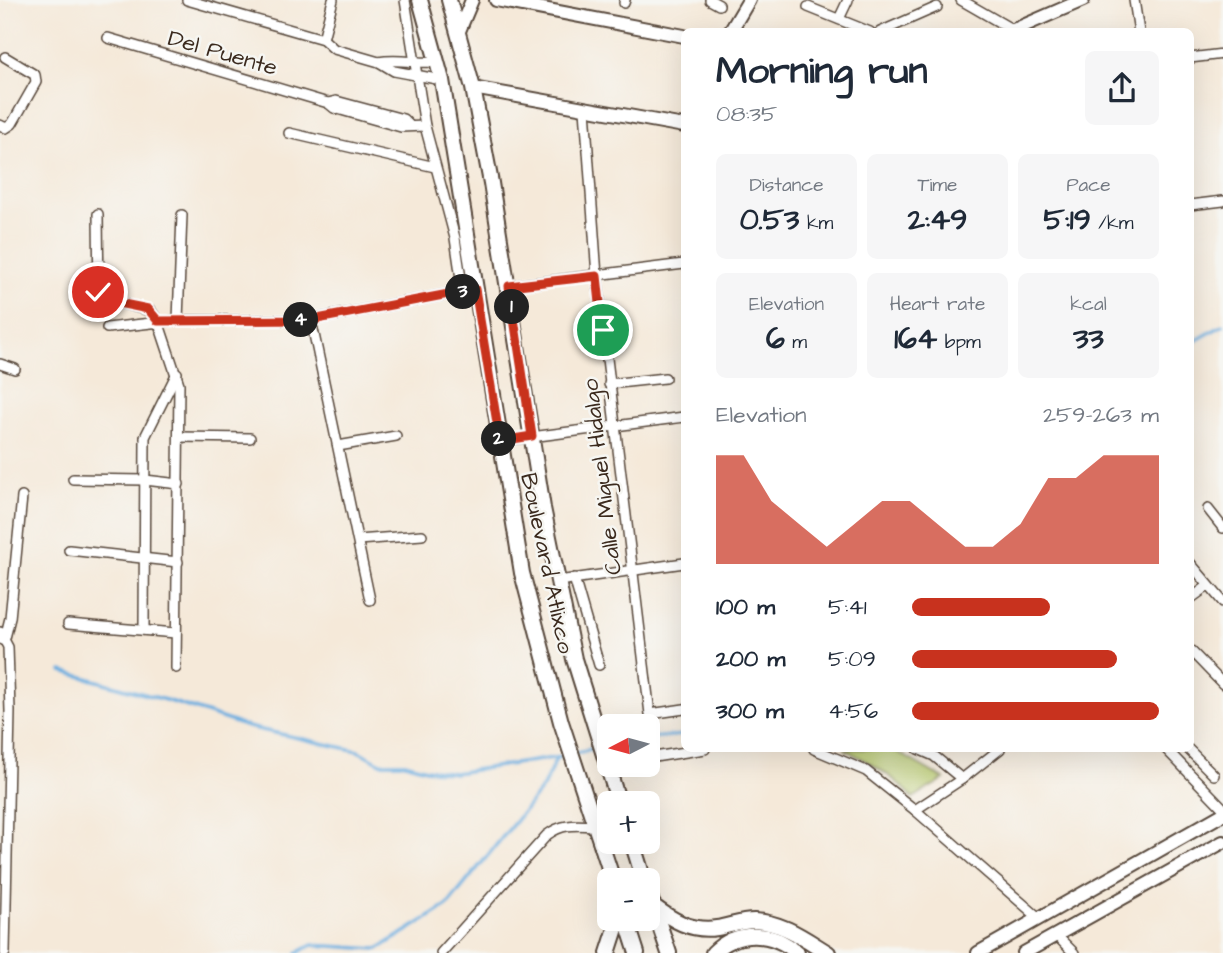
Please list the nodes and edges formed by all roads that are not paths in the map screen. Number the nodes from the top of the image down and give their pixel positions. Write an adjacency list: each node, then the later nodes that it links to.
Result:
1 (187, 0): 25 (street)
2 (332, 0): 25 (street)
3 (405, 0): 31 (street)
4 (420, 0): 30 (main road, Boulevard Atlixco)
5 (449, 0): 22 (main road, Boulevard Atlixco)
6 (472, 0): 22 (main road)
7 (496, 0): 23 (main road)
8 (749, 0): 16 (main road)
9 (848, 0): 15 (street)
10 (961, 0): 19 (street)
11 (1083, 0): 20 (main road)
12 (1134, 0): 21 (street)
13 (937, 6): 18 (street)
14 (808, 7): 15 (street)
15 (839, 19): 17 (street)
16 (732, 28)
17 (860, 28)
18 (889, 28)
19 (1006, 28)
20 (1018, 28)
21 (1138, 28)
22 (459, 31): 34 (main road, Boulevard Atlixco)
23 (681, 35)
24 (108, 38): 38 (street, Del Puente)
25 (323, 39): 29 (street)
26 (1223, 54): 28 (street)
27 (5, 57): 37 (street)
28 (1194, 58)
29 (379, 62): 31 (street); 32 (street)
30 (438, 62): 31 (street); 33 (main road, Boulevard Atlixco)
31 (417, 64): 32 (street)
32 (418, 75): 33 (street); 38 (street)
33 (442, 80): 46 (main road, Boulevard Atlixco)
34 (473, 88): 35 (main road); 48 (main road, Boulevard Atlixco)
35 (585, 109): 36 (main road); 47 (street, Calle Miguel Hidalgo)
36 (681, 123)
37 (0, 125)
38 (425, 126): 40 (street)
39 (289, 133): 40 (street)
40 (435, 167): 46 (street)
41 (1223, 201): 42 (street)
42 (1194, 205)
43 (98, 214): 52 (street)
44 (182, 215): 50 (street)
45 (681, 264): 47 (street)
46 (465, 267): 49 (main road, Boulevard Atlixco)
47 (597, 276): 48 (street); 58 (street, Calle Miguel Hidalgo)
48 (509, 286): 62 (main road, Boulevard Atlixco)
49 (469, 290): 51 (street); 65 (main road, Boulevard Atlixco)
50 (178, 320): 51 (street); 52 (street)
51 (312, 320): 66 (street)
52 (158, 321): 53 (street); 56 (street)
53 (107, 328)
54 (0, 364): 55 (street)
55 (15, 369)
56 (177, 373): 63 (street); 68 (street)
57 (665, 378): 58 (street)
58 (609, 384): 60 (street, Calle Miguel Hidalgo)
59 (681, 417): 60 (street)
60 (614, 426): 62 (street); 80 (street, Calle Miguel Hidalgo)
61 (396, 436): 66 (street)
62 (532, 436): 65 (street); 82 (main road, Boulevard Atlixco)
63 (179, 437): 64 (street); 69 (street)
64 (250, 439)
65 (500, 441): 109 (main road, Boulevard Atlixco)
66 (338, 446): 74 (street)
67 (73, 479): 68 (street)
68 (145, 480): 69 (street); 76 (street)
69 (179, 484): 77 (street)
70 (22, 497): 90 (street)
71 (1208, 509): 72 (street)
72 (1223, 528)
73 (422, 536): 74 (street)
74 (358, 540): 85 (street)
75 (69, 550): 76 (street)
76 (145, 560): 77 (street); 88 (street)
77 (178, 562): 89 (street)
78 (681, 563): 80 (street)
79 (1194, 568): 83 (street)
80 (631, 569): 81 (street); 95 (street, Calle Miguel Hidalgo)
81 (574, 578): 82 (street); 92 (street)
82 (558, 582): 96 (main road, Boulevard Atlixco)
83 (1208, 586): 84 (street); 86 (street)
84 (1194, 596)
85 (370, 600)
86 (1223, 601)
87 (68, 624): 88 (street)
88 (144, 629): 89 (street)
89 (176, 633): 93 (street)
90 (2, 637): 112 (street)
91 (1194, 654): 94 (street)
92 (599, 665)
93 (176, 668)
94 (1223, 684)
95 (681, 709)
96 (597, 733)
97 (686, 752): 103 (street)
98 (821, 752): 107 (street)
99 (925, 752): 105 (street)
100 (996, 752): 105 (street)
101 (1169, 752): 106 (street)
102 (1191, 752): 104 (street)
103 (660, 756)
104 (1214, 775)
105 (962, 779): 107 (street)
106 (1223, 808)
107 (915, 810): 114 (street)
108 (1223, 814): 114 (main road)
109 (596, 826): 111 (main road, Boulevard Atlixco); 120 (street)
110 (1223, 842): 118 (main road)
111 (609, 868)
112 (3, 871): 119 (street)
113 (660, 910): 126 (main road)
114 (1039, 918): 127 (main road)
115 (660, 929): 123 (main road)
116 (615, 931): 121 (main road)
117 (630, 931): 122 (main road)
118 (1056, 935): 128 (main road); 129 (street)
119 (5, 953)
120 (441, 953)
121 (608, 953)
122 (638, 953)
123 (668, 953)
124 (713, 953): 125 (main road)
125 (797, 953)
126 (828, 953)
127 (978, 953)
128 (1024, 953)
129 (1074, 953)

